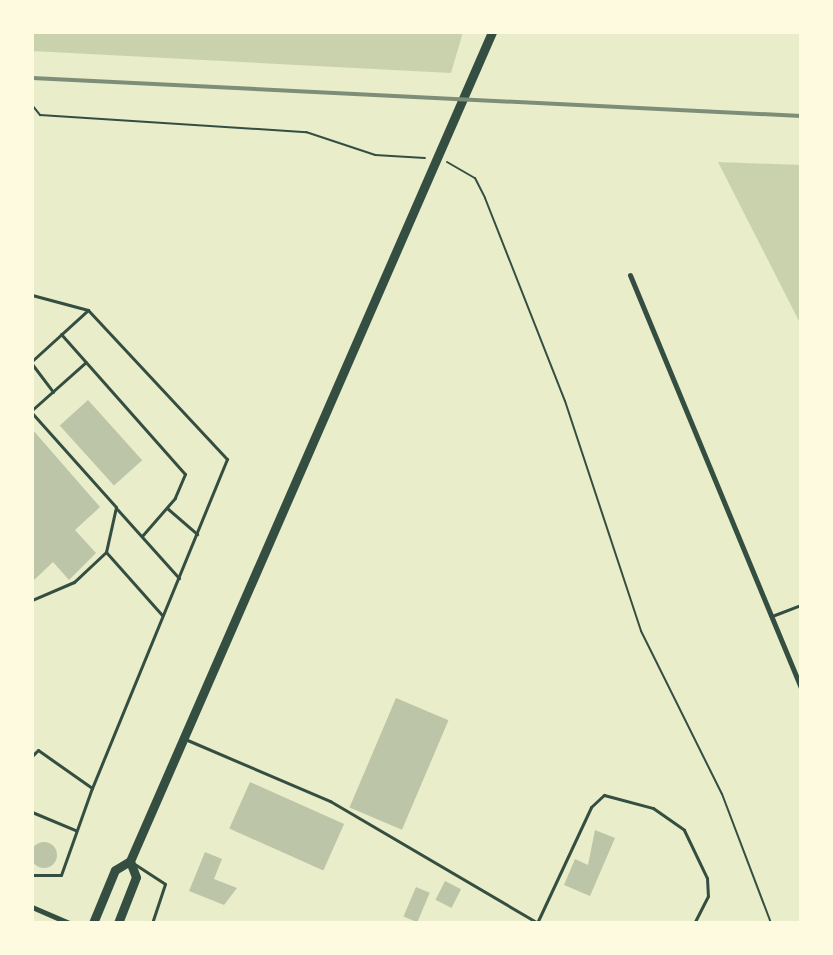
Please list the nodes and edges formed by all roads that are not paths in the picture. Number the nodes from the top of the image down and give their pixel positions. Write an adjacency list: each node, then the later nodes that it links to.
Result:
1 (492, 32): 23 (highway)
2 (630, 275): 21 (street)
3 (32, 295): 4 (lane)
4 (88, 310): 5 (lane); 12 (lane)
5 (61, 334): 6 (lane); 7 (lane)
6 (86, 362): 8 (lane); 11 (lane)
7 (32, 363): 8 (lane)
8 (53, 392): 9 (lane)
9 (32, 411): 10 (lane)
10 (116, 507): 13 (lane); 14 (lane)
11 (167, 508): 12 (lane); 13 (lane)
12 (197, 534): 17 (lane)
13 (142, 536): 17 (lane)
14 (106, 552): 18 (lane); 20 (lane)
15 (801, 570): 16 (lane)
16 (801, 577)
17 (179, 578): 20 (lane)
18 (32, 600)
19 (801, 605): 21 (lane)
20 (163, 616): 25 (lane)
21 (772, 616): 22 (street)
22 (801, 687)
23 (182, 738): 28 (highway); 35 (lane)
24 (32, 756): 25 (lane)
25 (92, 788): 27 (lane)
26 (32, 812): 27 (lane)
27 (75, 830): 29 (lane)
28 (130, 861): 32 (highway); 33 (highway); 34 (lane)
29 (32, 875)
30 (32, 907): 31 (street)
31 (69, 923)
32 (93, 923)
33 (118, 923)
34 (152, 923)
35 (538, 923): 36 (lane)
36 (694, 923)

